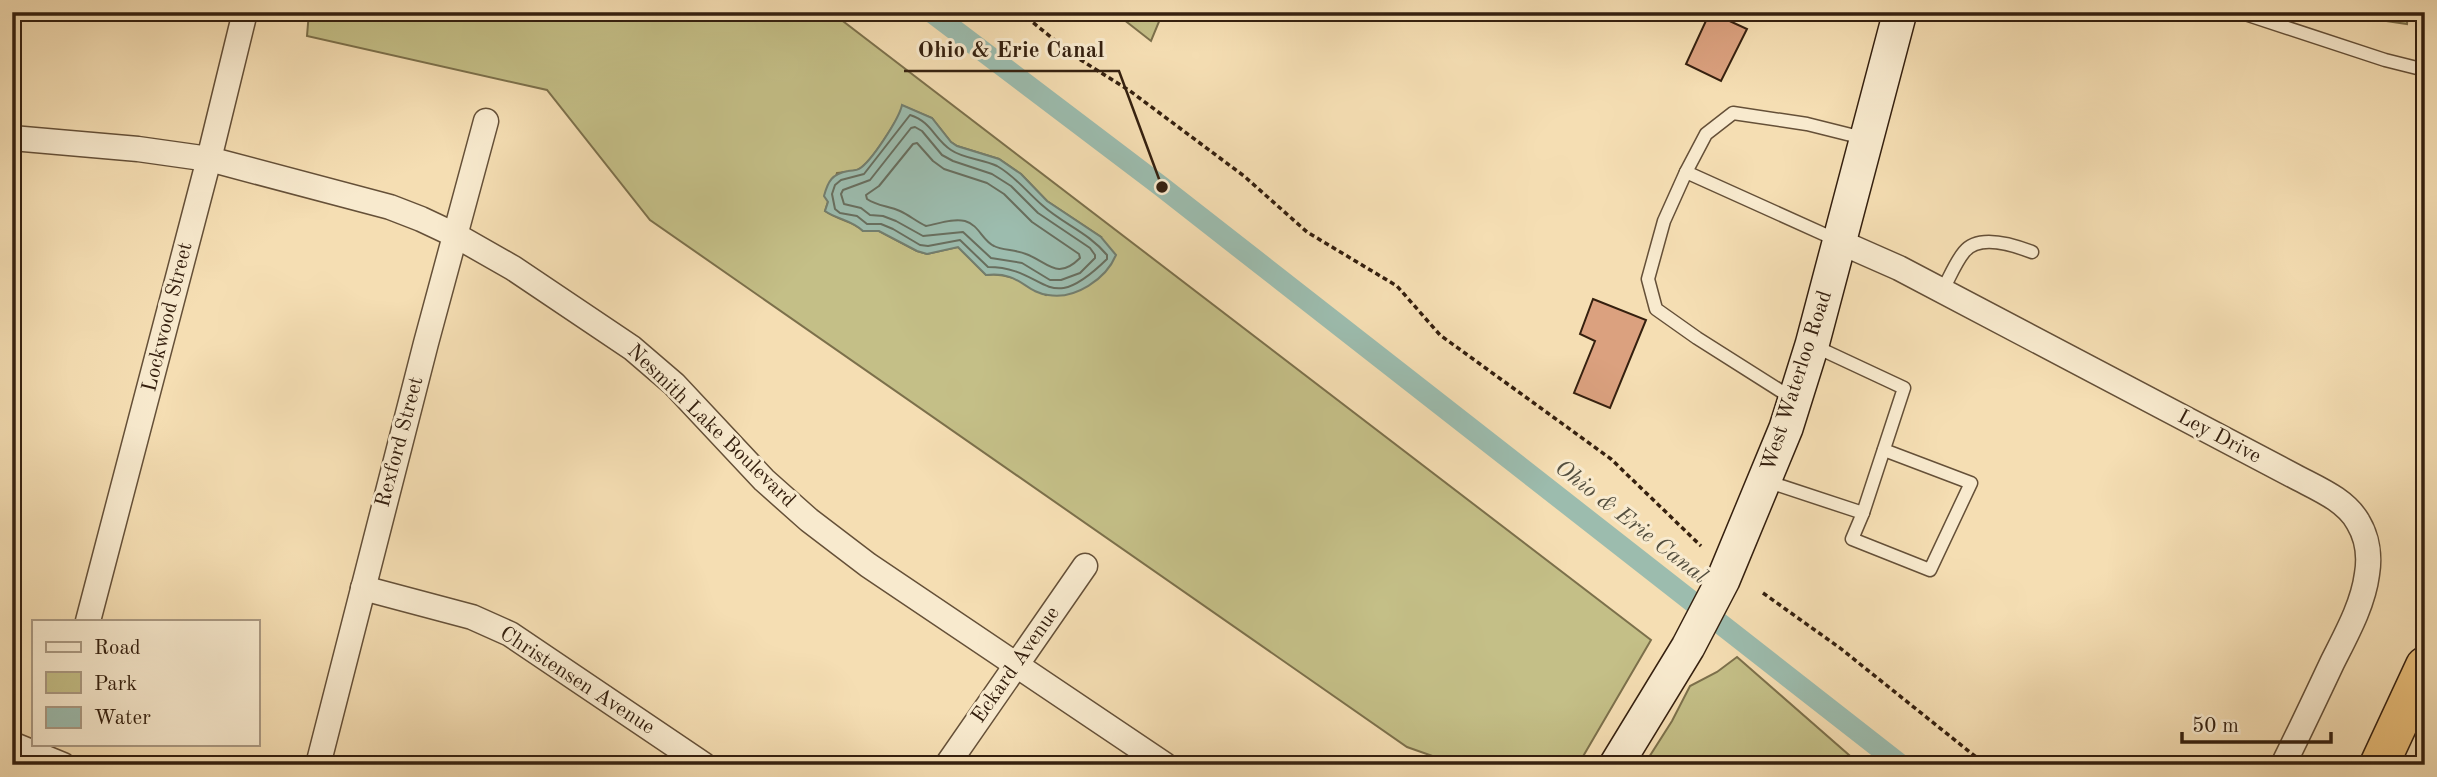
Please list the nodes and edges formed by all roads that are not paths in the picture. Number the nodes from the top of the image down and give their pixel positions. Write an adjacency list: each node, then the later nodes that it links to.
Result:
1 (245, 12): 8 (street, Lockwood Street)
2 (1900, 12): 7 (main road, West Waterloo Road)
3 (2239, 12): 4 (lane)
4 (2425, 70)
5 (486, 121): 10 (street, Rexford Street)
6 (12, 138): 8 (street, Nesmith Lake Boulevard)
7 (1867, 139): 9 (lane); 11 (main road, West Waterloo Road)
8 (209, 159): 10 (street, Nesmith Lake Boulevard); 21 (street, Lockwood Street)
9 (1686, 172): 11 (lane); 15 (lane)
10 (456, 235): 20 (street, Rexford Street); 22 (street, Nesmith Lake Boulevard)
11 (1840, 242): 13 (street, Ley Drive); 14 (main road, West Waterloo Road)
12 (2032, 252): 13 (lane)
13 (1942, 291): 31 (street, Ley Drive)
14 (1812, 345): 15 (main road, West Waterloo Road); 16 (lane)
15 (1795, 400): 17 (main road, West Waterloo Road)
16 (1884, 450): 18 (lane); 18 (lane)
17 (1764, 480): 18 (lane); 30 (main road, West Waterloo Road)
18 (1863, 513)
19 (1085, 566): 22 (street, Eckard Avenue)
20 (363, 588): 26 (street, Rexford Street); 27 (street, Christensen Avenue)
21 (88, 620)
22 (1015, 664): 28 (street, Eckard Avenue); 29 (street, Nesmith Lake Boulevard)
23 (2425, 666): 32 (highway)
24 (12, 744): 25 (street)
25 (55, 758)
26 (318, 765)
27 (704, 765)
28 (947, 765)
29 (1165, 765)
30 (1616, 765)
31 (2283, 765)
32 (2379, 765)

